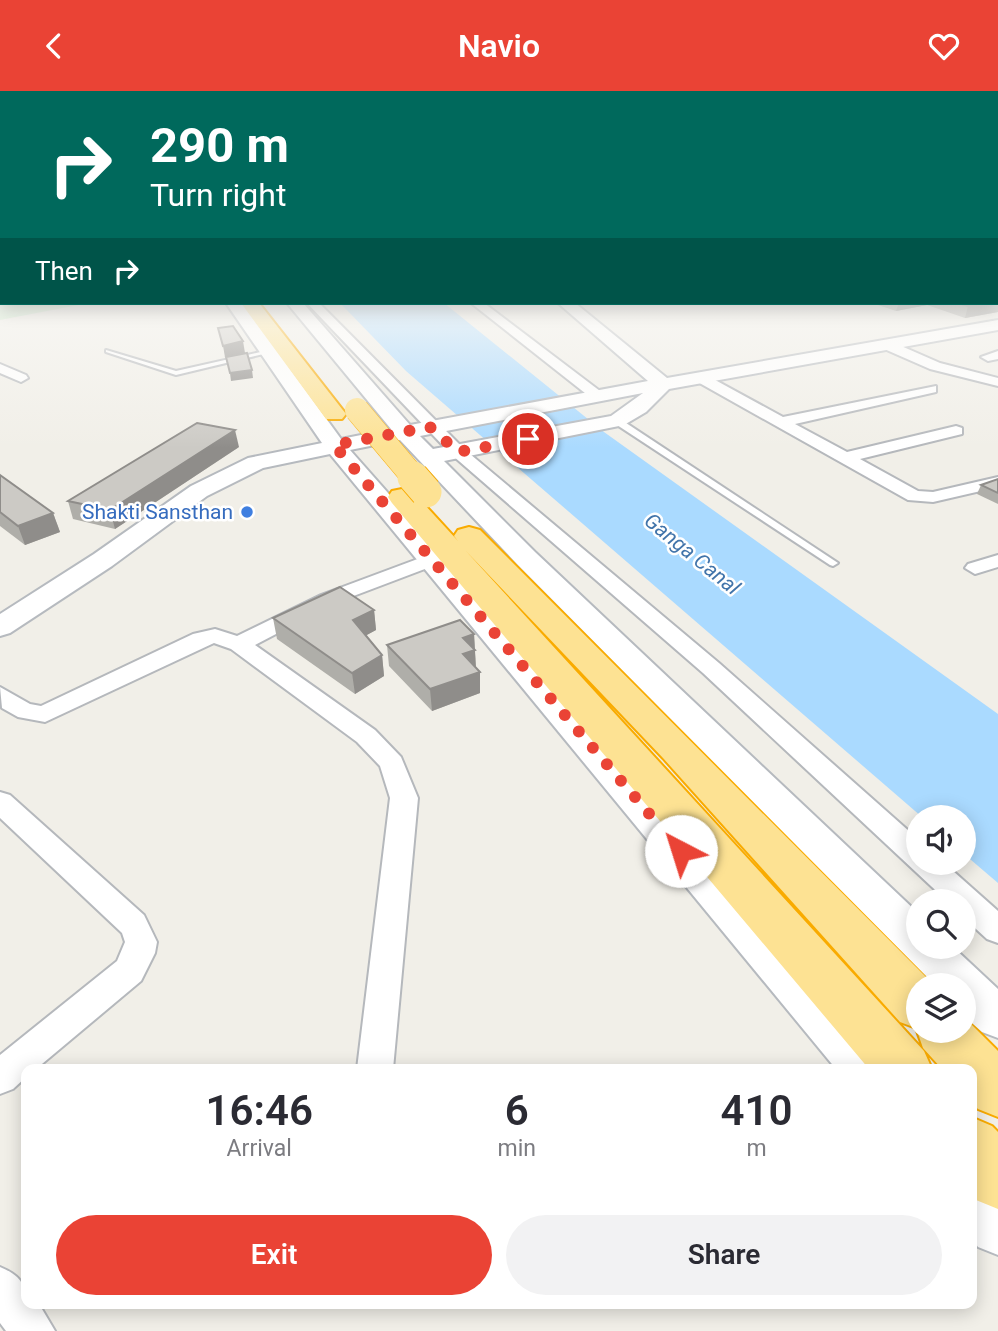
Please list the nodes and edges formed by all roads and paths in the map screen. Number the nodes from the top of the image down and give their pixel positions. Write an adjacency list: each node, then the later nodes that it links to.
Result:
1 (255, 333): 11 (street)
2 (273, 333): 21 (highway)
3 (292, 333): 21 (highway)
4 (322, 333): 23 (street)
5 (337, 333): 23 (street)
6 (516, 333): 18 (street)
7 (602, 333): 16 (street)
8 (953, 333): 9 (street)
9 (887, 345): 14 (street); 15 (street)
10 (108, 351): 11 (lane)
11 (269, 352): 21 (street)
12 (0, 368): 13 (street)
13 (22, 378)
14 (701, 378): 16 (street); 20 (street)
15 (998, 382)
16 (663, 384): 18 (street); 19 (street)
17 (931, 389): 20 (street)
18 (595, 394): 23 (street)
19 (612, 422): 23 (street); 28 (lane)
20 (781, 422): 24 (street)
21 (342, 423): 23 (highway); 23 (street); 26 (street); 30 (street)
22 (956, 431): 24 (street)
23 (434, 454): 34 (street); 36 (street); 40 (highway); 46 (highway)
24 (844, 458): 25 (street)
25 (998, 482)
26 (431, 560): 31 (street); 45 (street)
27 (998, 561): 29 (street)
28 (832, 563)
29 (975, 568)
30 (0, 627)
31 (239, 644): 32 (street); 44 (street)
32 (0, 694)
33 (0, 803): 49 (street)
34 (906, 845)
35 (938, 875): 37 (street)
36 (906, 928)
37 (998, 930)
38 (937, 959): 39 (street)
39 (952, 973)
40 (906, 992)
41 (976, 997): 42 (street)
42 (998, 1019)
43 (953, 1043): 47 (highway)
44 (376, 1064)
45 (862, 1064)
46 (900, 1064)
47 (973, 1064)
48 (977, 1068): 50 (highway)
49 (0, 1077)
50 (998, 1090)
51 (977, 1154): 52 (highway)
52 (998, 1178)
53 (977, 1201): 54 (street)
54 (998, 1227)
55 (0, 1288): 56 (street)
56 (33, 1331)

